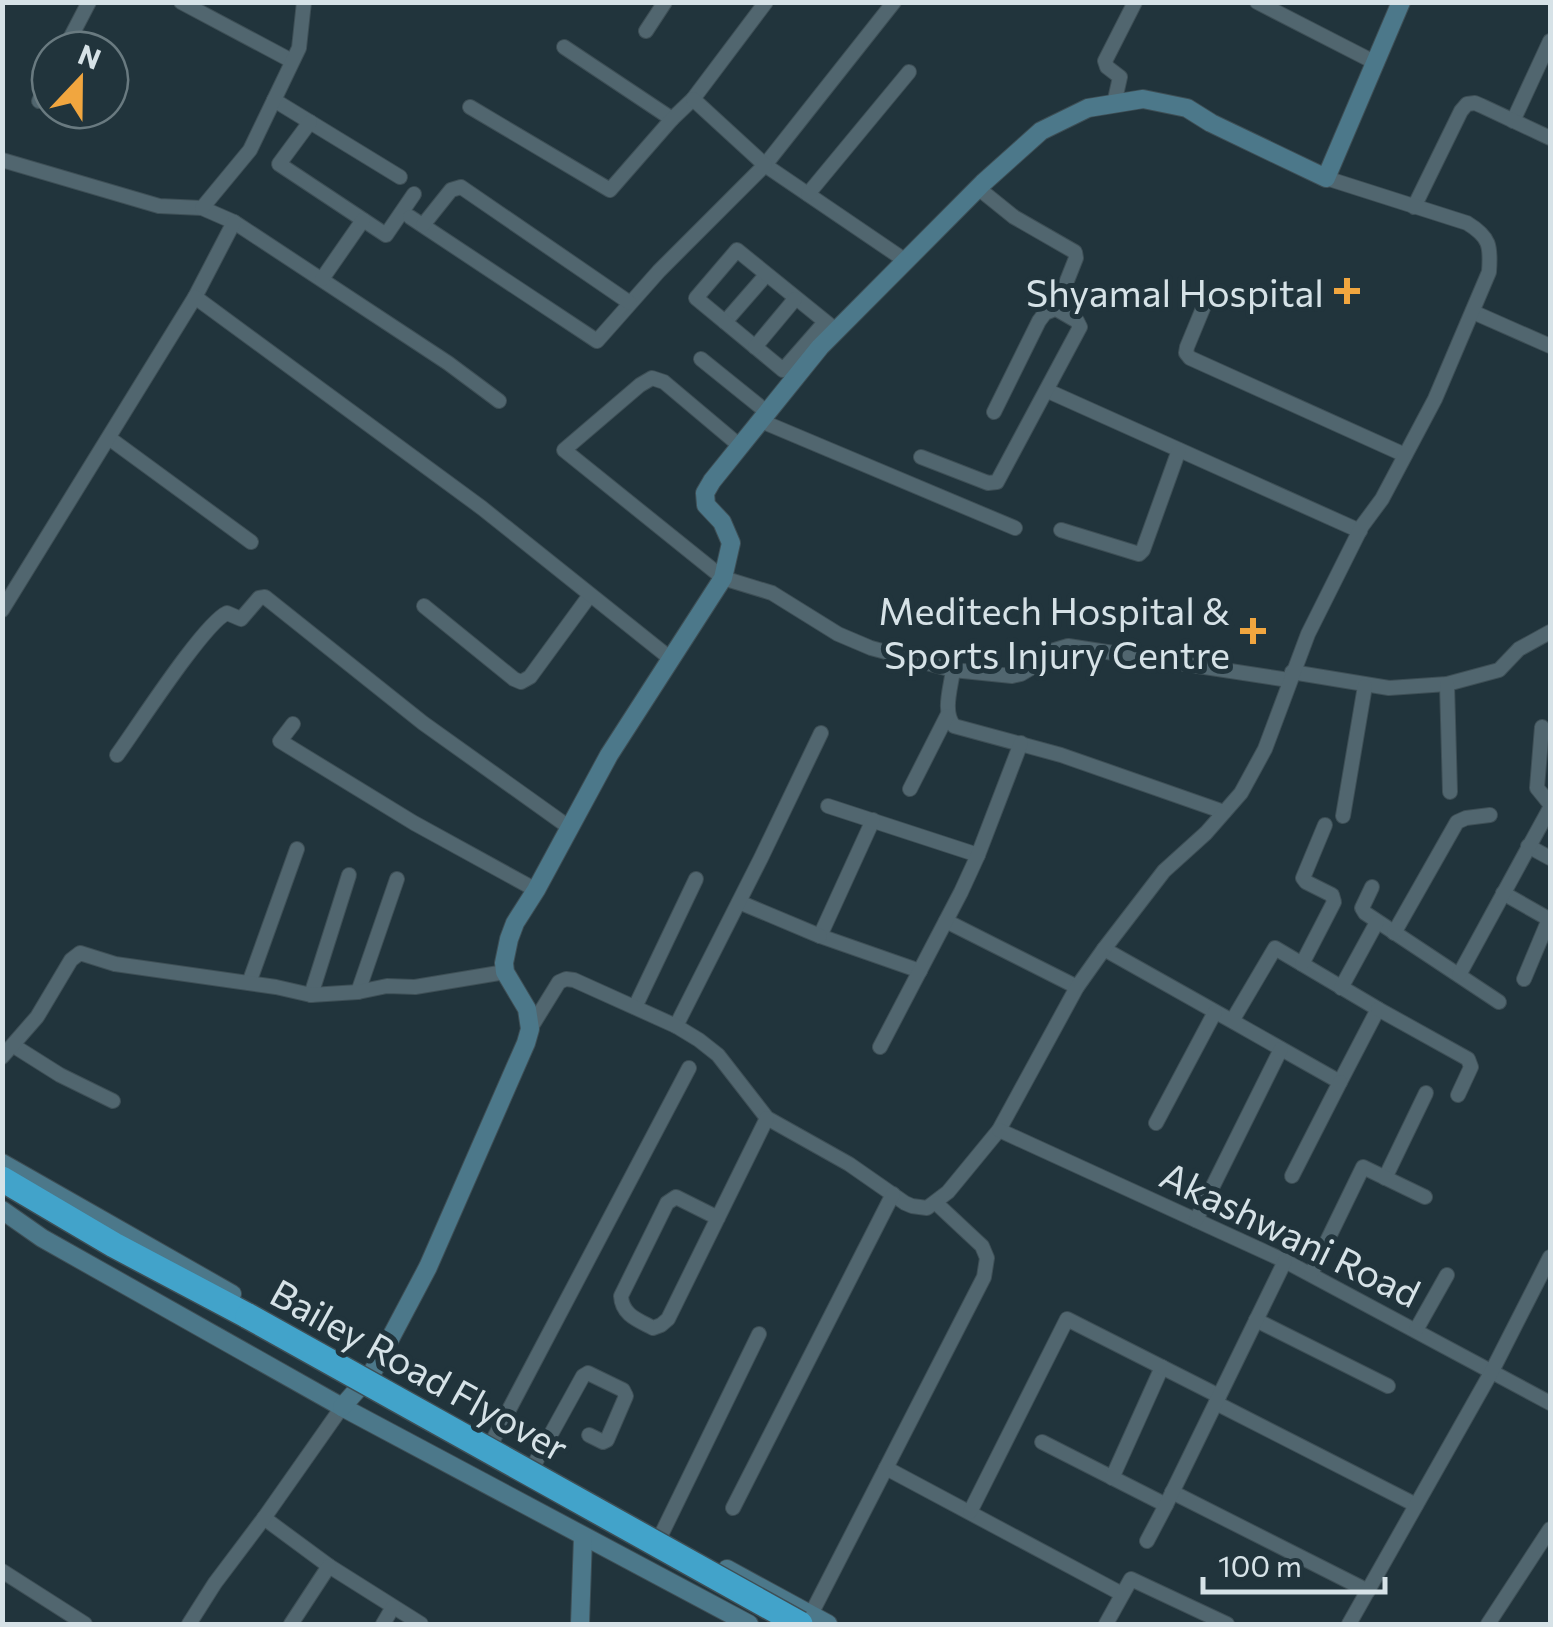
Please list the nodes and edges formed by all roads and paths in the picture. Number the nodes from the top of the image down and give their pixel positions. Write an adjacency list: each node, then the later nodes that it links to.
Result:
1 (88, 2): 10 (street)
2 (180, 2): 14 (street)
3 (304, 2): 14 (street)
4 (664, 2): 11 (street)
5 (766, 2): 18 (street)
6 (894, 2): 26 (street)
7 (1135, 2): 19 (street)
8 (1257, 2): 15 (street)
9 (1401, 2): 15 (street)
10 (74, 30)
11 (646, 31)
12 (1550, 41): 22 (street)
13 (564, 47): 21 (street)
14 (292, 61): 17 (street)
15 (1376, 63): 28 (street)
16 (909, 72): 31 (street)
17 (274, 100): 23 (street); 33 (street)
18 (694, 100): 21 (street); 26 (street)
19 (1114, 104): 28 (street); 29 (street)
20 (470, 107): 21 (street)
21 (672, 119)
22 (1514, 121): 24 (street); 32 (street)
23 (310, 122): 27 (street); 34 (street)
24 (1550, 138)
25 (2, 160): 33 (street)
26 (765, 166): 31 (street); 42 (street)
27 (400, 177)
28 (1326, 178): 32 (street)
29 (978, 188): 36 (street); 43 (street)
30 (414, 194): 34 (street)
31 (808, 194): 36 (street)
32 (1414, 207): 44 (street)
33 (202, 208): 35 (street)
34 (363, 220): 38 (street)
35 (234, 222): 38 (street); 39 (street)
36 (906, 261): 46 (street)
37 (766, 275): 40 (street); 45 (street); 45 (street)
38 (322, 280): 51 (street)
39 (194, 296): 54 (street); 64 (street)
40 (795, 298): 46 (street); 48 (street)
41 (1206, 300): 57 (street)
42 (630, 303): 42 (street)
43 (1057, 308): 50 (street); 52 (street)
44 (1473, 312): 47 (street); 57 (street)
45 (724, 322): 48 (street)
46 (831, 326): 48 (street); 53 (street)
47 (1550, 346)
48 (755, 347)
49 (702, 359): 53 (street)
50 (1048, 391): 56 (street); 58 (street)
51 (499, 401)
52 (994, 412)
53 (764, 417): 55 (street); 59 (street)
54 (109, 438): 62 (street); 66 (street)
55 (740, 446): 63 (street); 63 (street)
56 (1179, 450): 60 (street); 61 (street)
57 (1405, 455): 61 (street)
58 (921, 457)
59 (1015, 528)
60 (1061, 530)
61 (1360, 530): 70 (street)
62 (252, 542)
63 (724, 578): 68 (street); 69 (street)
64 (590, 594): 65 (street); 68 (street)
65 (424, 606)
66 (2, 610)
67 (1550, 632): 71 (street)
68 (671, 659): 88 (street)
69 (954, 670): 70 (street); 73 (street)
70 (1291, 676): 72 (street); 83 (street)
71 (1447, 684): 72 (street); 80 (street)
72 (1365, 686): 85 (street)
73 (948, 716): 77 (street); 79 (street)
74 (293, 724): 97 (street)
75 (1542, 727): 82 (street)
76 (820, 733): 99 (street)
77 (1020, 743): 83 (street); 91 (street)
78 (117, 755): 88 (street)
79 (910, 789)
80 (1450, 792)
81 (828, 806): 86 (street)
82 (1550, 806): 89 (street)
83 (1211, 808): 104 (street)
84 (1490, 815): 102 (street)
85 (1344, 816)
86 (872, 820): 91 (street); 103 (street)
87 (1325, 825): 105 (street)
88 (570, 828): 97 (street)
89 (1528, 846): 92 (street); 98 (street)
90 (297, 849): 110 (street)
91 (978, 854): 100 (street)
92 (1550, 858)
93 (349, 875): 114 (street)
94 (397, 878): 113 (street)
95 (696, 880): 116 (street)
96 (1372, 887): 101 (street)
97 (536, 890): 107 (street)
98 (1503, 893): 108 (street); 109 (street)
99 (739, 902): 103 (street); 120 (street)
100 (946, 921): 106 (street); 111 (street)
101 (1376, 922): 102 (street); 112 (street)
102 (1394, 933): 108 (street)
103 (820, 936): 106 (street)
104 (1104, 949): 111 (street); 118 (street)
105 (1302, 964): 112 (street); 119 (street)
106 (920, 971): 123 (street)
107 (506, 972): 113 (street); 121 (street)
108 (1459, 975): 115 (street)
109 (1524, 979)
110 (249, 984): 114 (street); 122 (street)
111 (1077, 987): 133 (street)
112 (1341, 988): 117 (street)
113 (358, 992): 114 (street)
114 (311, 995)
115 (1499, 1002)
116 (635, 1007): 120 (street); 121 (street)
117 (1378, 1010): 127 (street); 129 (street)
118 (1215, 1012): 119 (street); 132 (street)
119 (1232, 1022): 124 (street)
120 (676, 1026): 131 (street)
121 (530, 1028): 155 (street)
122 (14, 1046): 125 (street); 130 (street)
123 (880, 1048)
124 (1281, 1048): 127 (street); 144 (street)
125 (2, 1057)
126 (689, 1068): 161 (street)
127 (1340, 1082): 135 (street)
128 (1426, 1093): 136 (street)
129 (1458, 1095)
130 (113, 1101)
131 (767, 1118): 139 (street); 143 (street)
132 (1156, 1124)
133 (999, 1130): 141 (street); 144 (street, Akashwani Road)
134 (2, 1163): 155 (street)
135 (1292, 1176)
136 (1385, 1178): 140 (street); 147 (street)
137 (2, 1179): 150 (highway, Bailey Road Flyover)
138 (2, 1194): 150 (highway, Bailey Road Flyover)
139 (893, 1194): 141 (street); 169 (street)
140 (1424, 1197)
141 (936, 1203): 164 (street)
142 (2, 1210): 159 (street)
143 (718, 1218): 143 (street)
144 (1196, 1220): 146 (street, Akashwani Road)
145 (1550, 1257): 154 (street)
146 (1285, 1260): 147 (street, Akashwani Road); 149 (street)
147 (1311, 1274): 151 (street, Akashwani Road)
148 (1448, 1275): 151 (street)
149 (1256, 1320): 156 (street); 157 (street)
150 (246, 1322): 184 (highway, Bailey Road Flyover, bridge); 192 (highway, Bailey Road Flyover)
151 (1416, 1330): 154 (street, Akashwani Road)
152 (759, 1334): 175 (street)
153 (1162, 1367): 157 (street); 166 (street); 171 (street)
154 (1492, 1371): 158 (street, Akashwani Road); 168 (street)
155 (372, 1374): 159 (street); 161 (street)
156 (1388, 1386)
157 (1218, 1399): 167 (street); 168 (street)
158 (1550, 1403)
159 (342, 1407): 170 (street); 173 (street)
160 (589, 1435): 163 (street)
161 (493, 1440): 163 (street)
162 (1042, 1442): 166 (street)
163 (535, 1463): 165 (street)
164 (886, 1468): 171 (street); 184 (street)
165 (552, 1473): 170 (street); 172 (street)
166 (1112, 1478): 167 (street)
167 (1169, 1499): 177 (street); 181 (street)
168 (1416, 1505): 181 (street)
169 (734, 1508)
170 (531, 1509): 176 (street)
171 (970, 1512): 182 (street)
172 (628, 1514): 175 (street); 178 (street)
173 (264, 1518): 179 (street); 186 (street)
174 (1550, 1528): 196 (street)
175 (662, 1533): 184 (street)
176 (583, 1538): 178 (street); 190 (street)
177 (1147, 1540)
178 (608, 1551): 191 (street)
179 (329, 1566): 183 (street); 187 (street)
180 (2, 1570): 185 (street)
181 (1368, 1591): 195 (street)
182 (1122, 1594): 193 (street); 194 (street)
183 (393, 1607): 188 (street); 189 (street)
184 (811, 1622)
185 (85, 1624)
186 (189, 1624)
187 (291, 1624)
188 (383, 1624)
189 (420, 1624)
190 (580, 1624)
191 (749, 1624)
192 (776, 1624)
193 (1106, 1624)
194 (1227, 1624)
195 (1348, 1624)
196 (1488, 1624)

